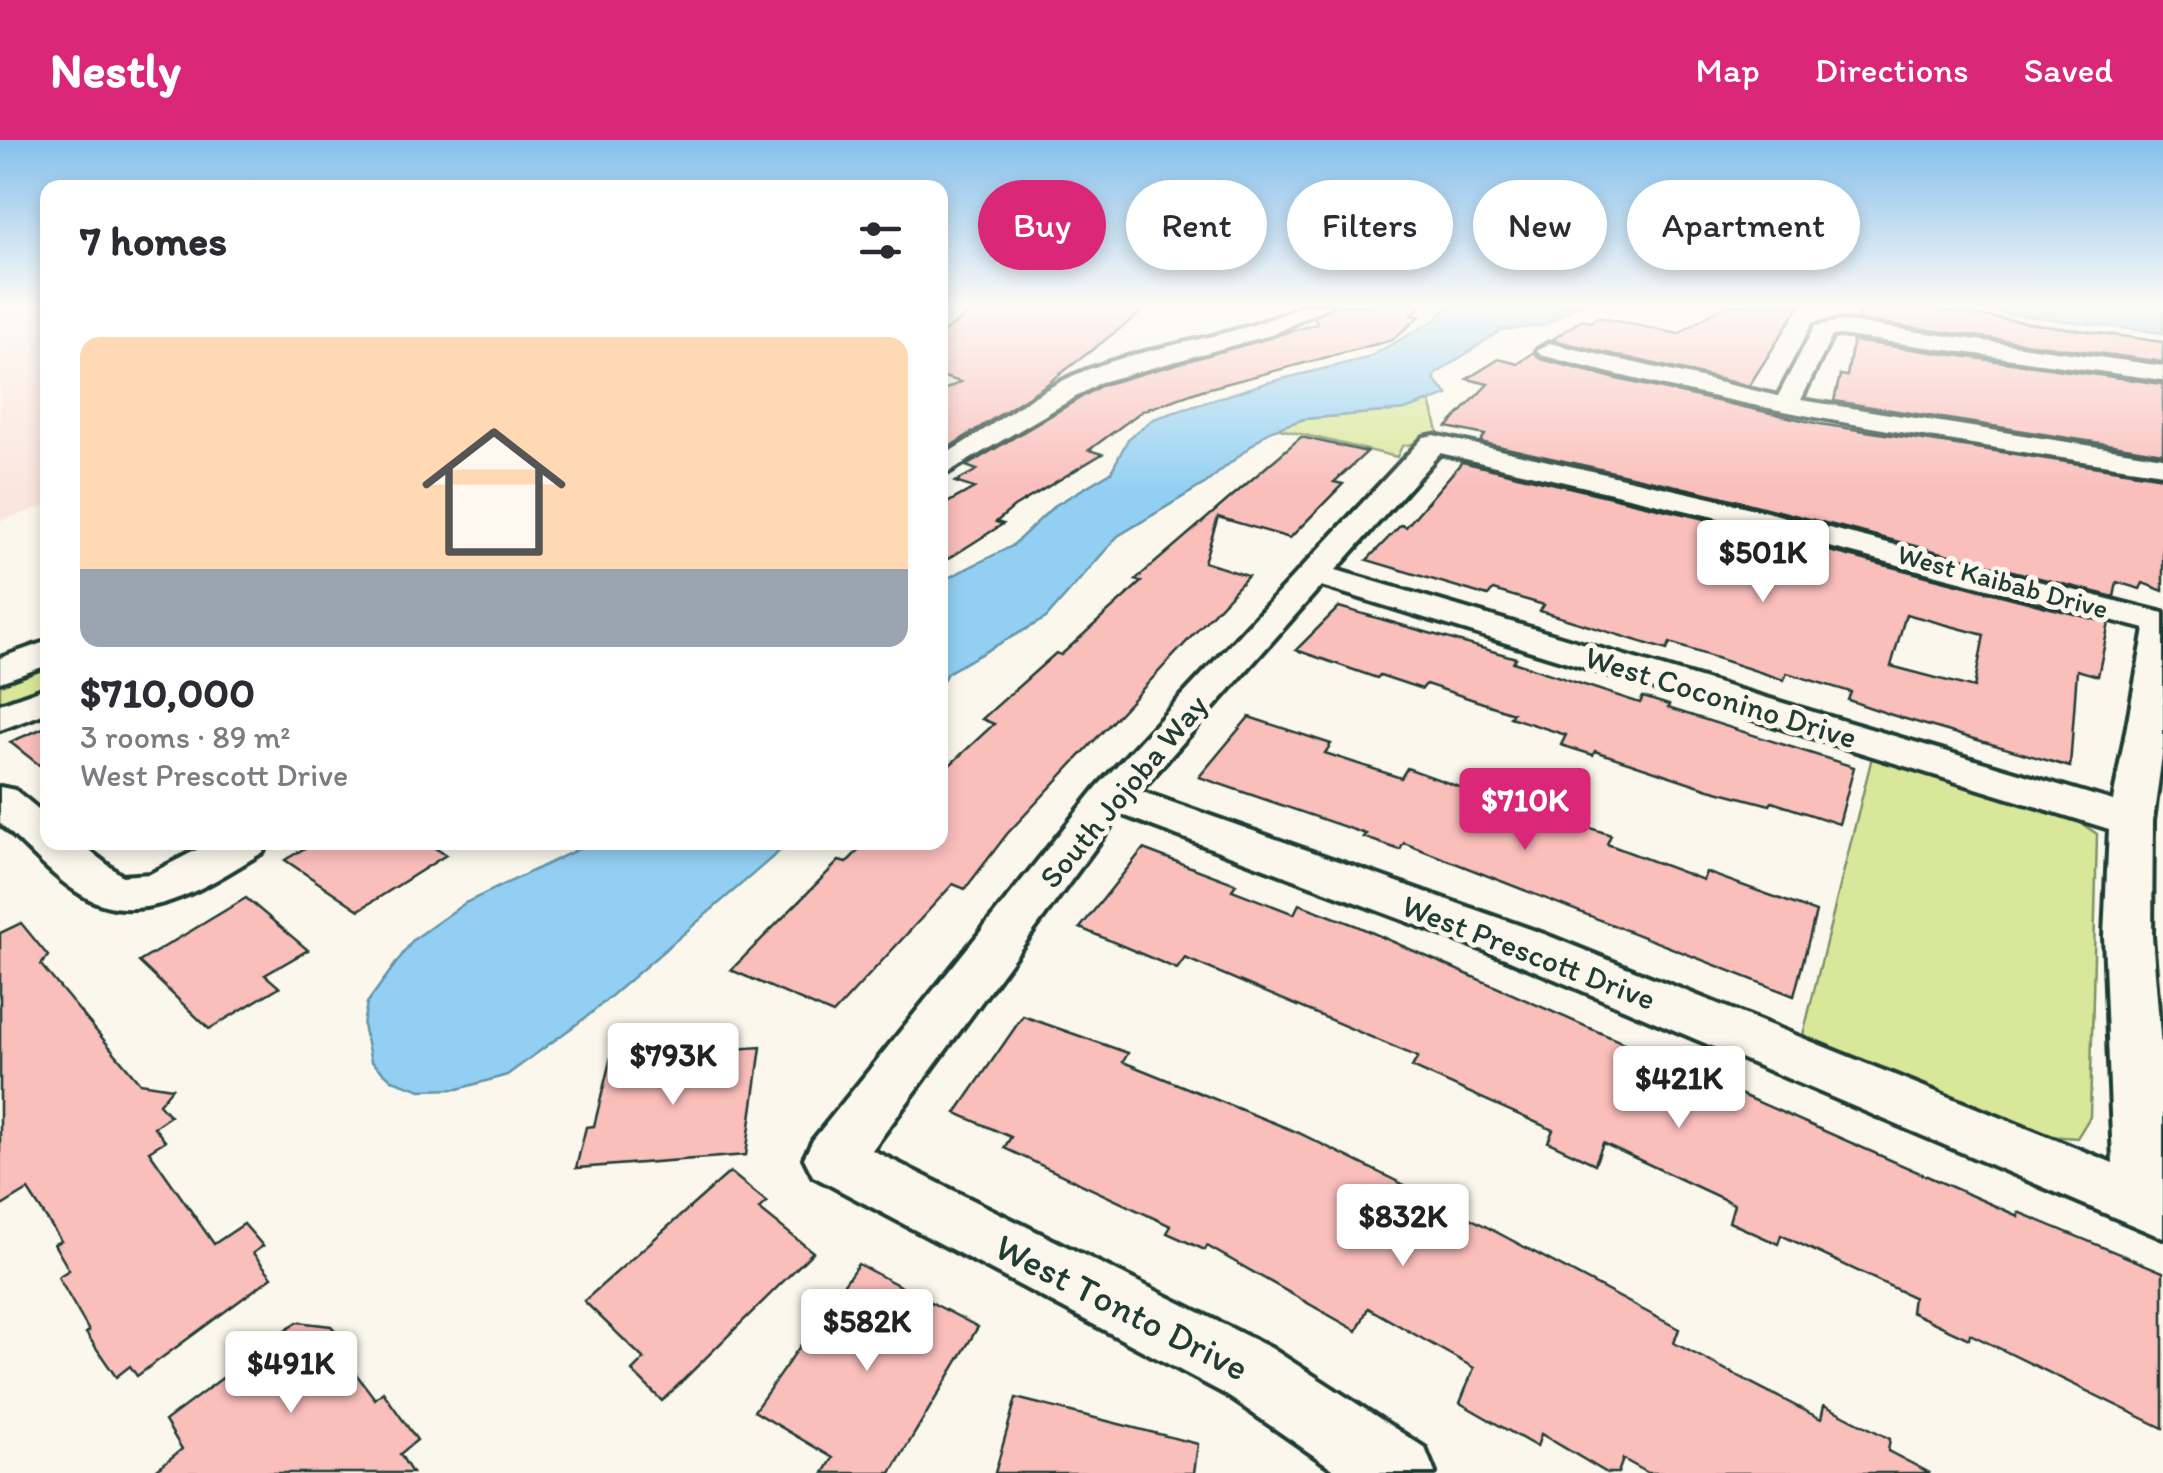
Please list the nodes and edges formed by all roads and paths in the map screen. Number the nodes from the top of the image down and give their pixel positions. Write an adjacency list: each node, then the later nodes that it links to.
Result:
1 (1127, 367): 8 (street)
2 (1616, 367): 6 (street)
3 (1806, 367): 6 (street)
4 (2121, 367): 5 (street)
5 (2163, 373)
6 (1788, 404): 9 (street)
7 (1434, 443): 10 (street, South Jojoba Way); 11 (street, West Kaibab Drive)
8 (948, 464)
9 (2163, 466)
10 (1312, 573): 18 (street, South Jojoba Way); 20 (street, West Coconino Drive)
11 (2163, 624): 20 (street)
12 (40, 630): 13 (street)
13 (0, 646)
14 (40, 655): 15 (street)
15 (0, 671)
16 (40, 701): 17 (street)
17 (0, 718)
18 (1112, 796): 25 (street, South Jojoba Way); 26 (street, West Prescott Drive)
19 (0, 800): 21 (street)
20 (2131, 821): 24 (street)
21 (40, 834)
22 (58, 850): 23 (street)
23 (230, 850)
24 (2152, 944): 26 (street)
25 (833, 1158): 27 (street, West Tonto Drive)
26 (2154, 1207)
27 (1400, 1473)

